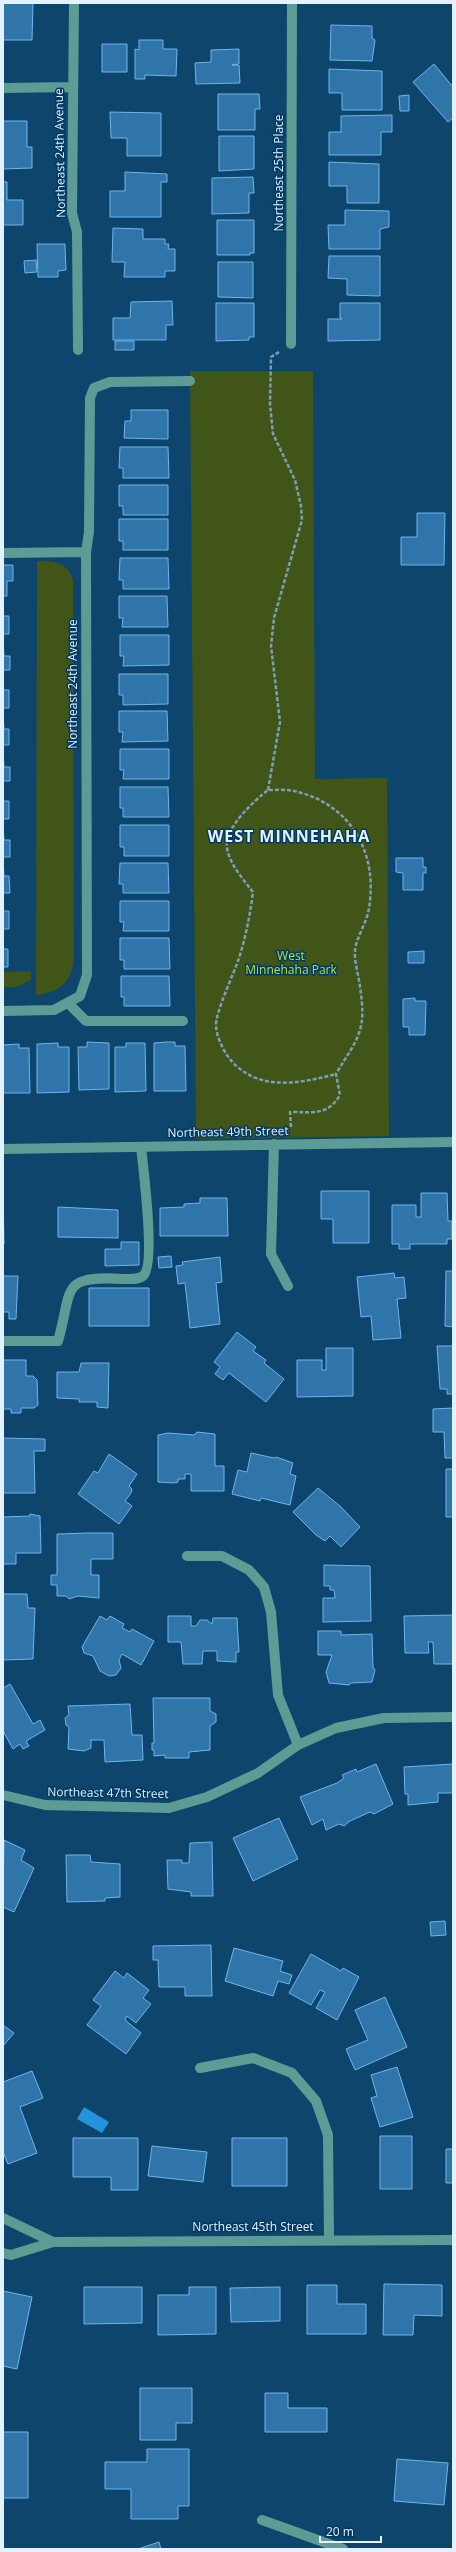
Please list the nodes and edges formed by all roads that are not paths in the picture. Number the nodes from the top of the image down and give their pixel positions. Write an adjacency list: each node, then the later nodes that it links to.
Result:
1 (74, 3): 3 (street, Northeast 24th Avenue)
2 (292, 3): 5 (street, Northeast 25th Place)
3 (72, 87): 4 (street); 6 (street, Northeast 24th Avenue)
4 (3, 88)
5 (291, 344)
6 (78, 350)
7 (190, 381): 8 (street, Northeast 24th Avenue)
8 (86, 552): 9 (street); 10 (street, Northeast 24th Avenue)
9 (3, 553)
10 (68, 1003): 11 (street, Northeast 24th Avenue); 12 (street)
11 (3, 1011)
12 (183, 1021)
13 (453, 1142): 14 (street, Northeast 49th Street)
14 (274, 1144): 15 (street, Northeast 49th Street); 17 (street)
15 (141, 1147): 16 (street, Northeast 49th Street); 18 (street)
16 (3, 1149)
17 (288, 1286)
18 (3, 1341)
19 (187, 1556): 21 (street)
20 (453, 1716): 21 (street, Northeast 47th Street)
21 (298, 1744): 22 (street, Northeast 47th Street)
22 (5, 1796)
23 (200, 2068): 25 (street)
24 (3, 2218): 27 (street)
25 (329, 2239): 26 (street, Northeast 45th Street); 27 (street, Northeast 45th Street)
26 (453, 2240)
27 (53, 2242): 28 (street)
28 (3, 2254)
29 (262, 2520): 30 (street)
30 (343, 2549)

